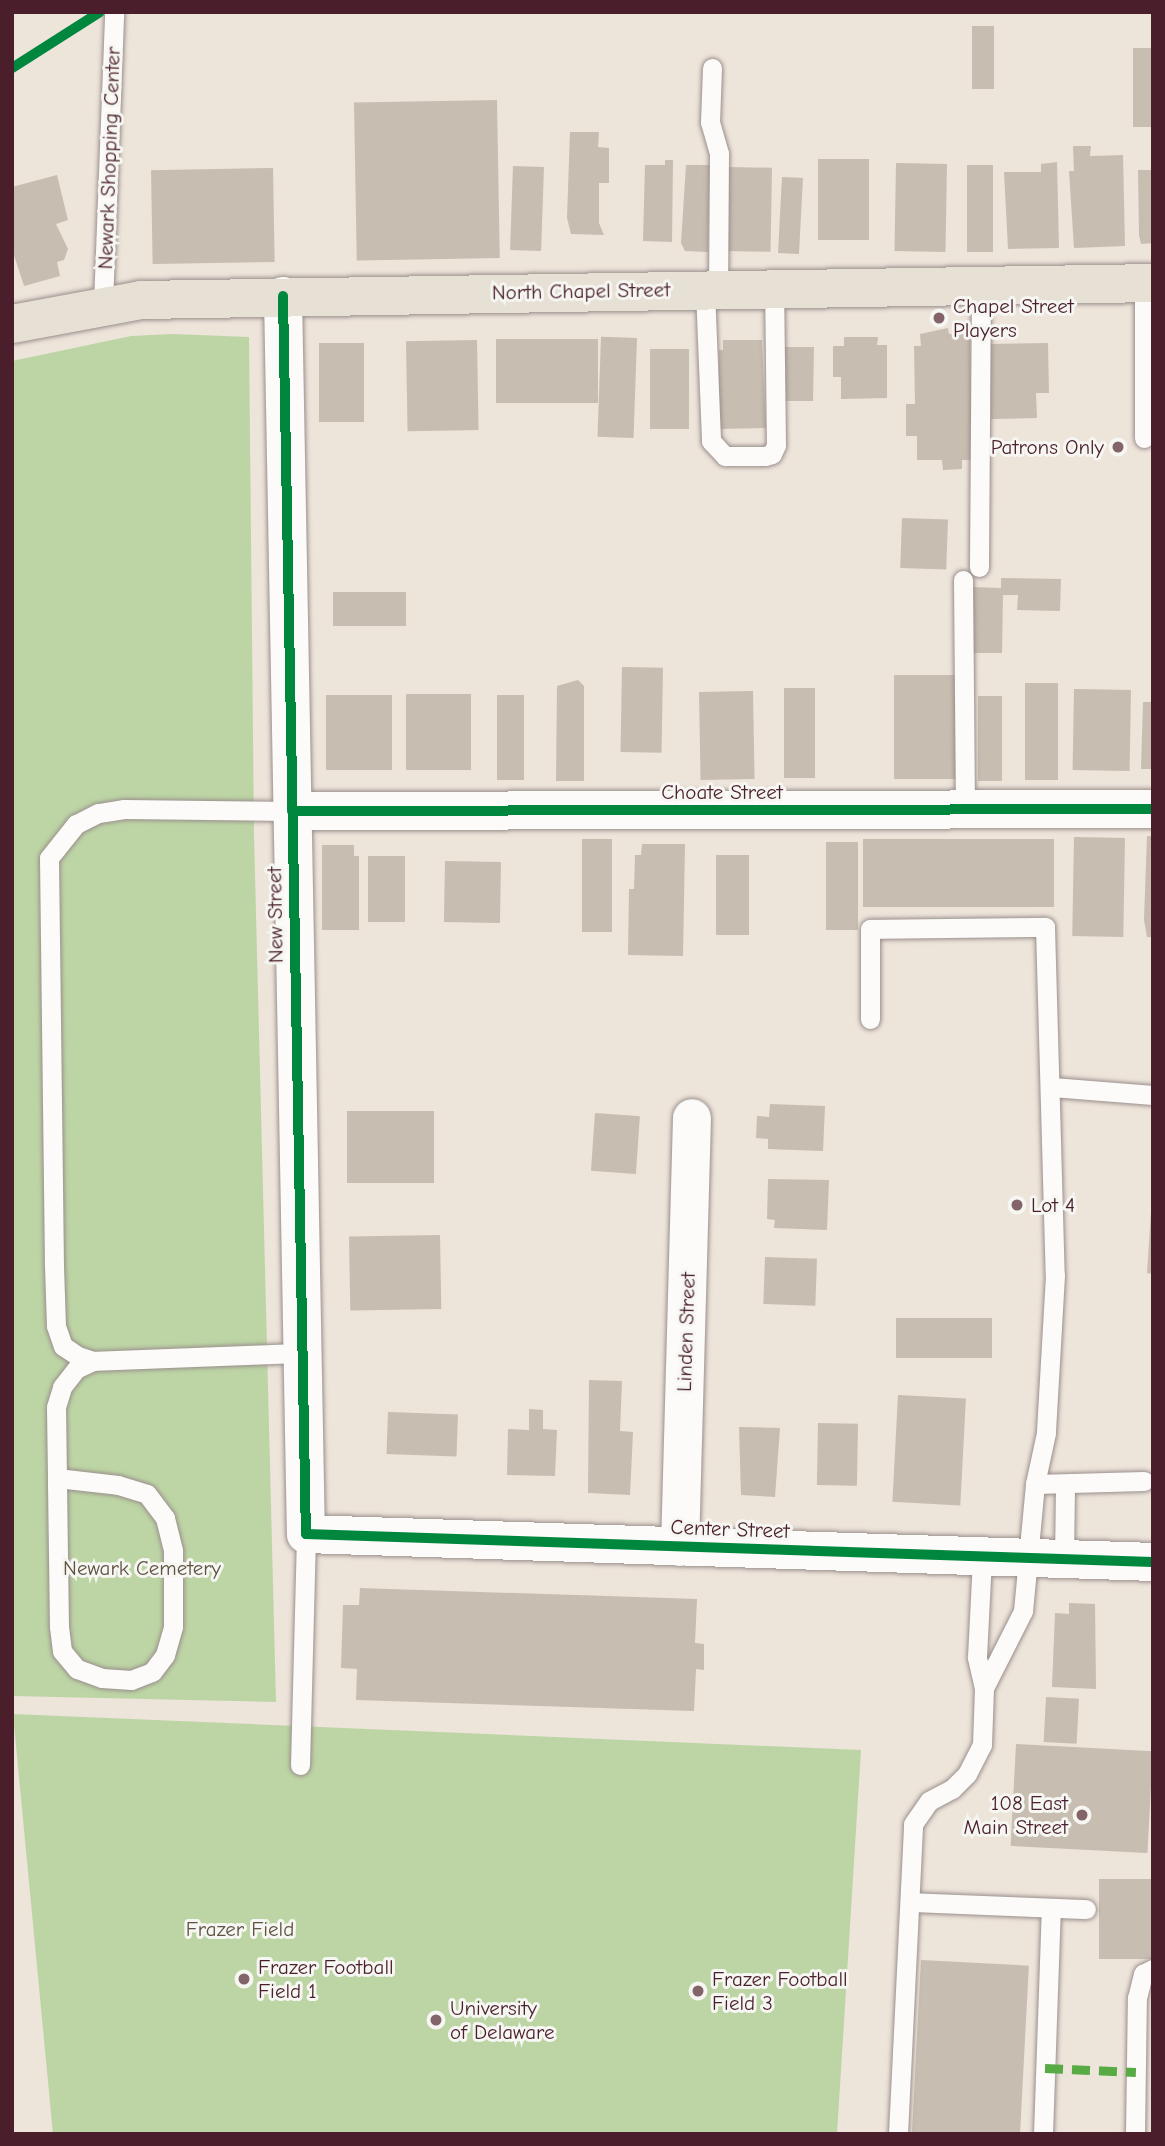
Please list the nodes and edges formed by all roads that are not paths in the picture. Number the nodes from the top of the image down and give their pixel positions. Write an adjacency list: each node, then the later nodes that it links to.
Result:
1 (114, 12): 8 (lane, Newark Shopping Center)
2 (712, 68): 6 (lane)
3 (1149, 284): 4 (main road, North Chapel Street); 10 (lane)
4 (981, 286): 5 (main road, North Chapel Street); 13 (lane)
5 (774, 288): 6 (main road, North Chapel Street); 6 (lane)
6 (711, 289): 7 (main road, North Chapel Street)
7 (283, 296): 8 (main road, North Chapel Street); 14 (street, New Street)
8 (103, 304): 9 (main road, North Chapel Street)
9 (12, 324)
10 (1149, 354): 11 (lane)
11 (1144, 438)
12 (1153, 809): 13 (street, Choate Street)
13 (965, 810): 14 (street, Choate Street)
14 (292, 811): 19 (street, New Street); 20 (lane)
15 (870, 1018): 16 (lane)
16 (1052, 1087): 17 (lane); 23 (lane)
17 (1153, 1095)
18 (692, 1118): 26 (street, Linden Street)
19 (302, 1353): 20 (lane); 25 (street, New Street)
20 (93, 1361): 21 (lane)
21 (57, 1478): 21 (lane)
22 (1144, 1481): 24 (lane)
23 (1035, 1484): 24 (lane); 28 (lane)
24 (1065, 1486): 28 (lane)
25 (306, 1534): 26 (street, Center Street); 31 (lane)
26 (680, 1547): 27 (street, Center Street)
27 (982, 1557): 28 (street, Center Street); 30 (lane)
28 (1047, 1559): 29 (street, Center Street); 30 (lane)
29 (1153, 1562)
30 (984, 1688): 32 (lane)
31 (300, 1765)
32 (910, 1902): 33 (lane); 36 (lane)
33 (1051, 1908): 34 (lane); 37 (lane)
34 (1086, 1909)
35 (1153, 1969): 38 (lane)
36 (898, 2134)
37 (1043, 2134)
38 (1135, 2134)

